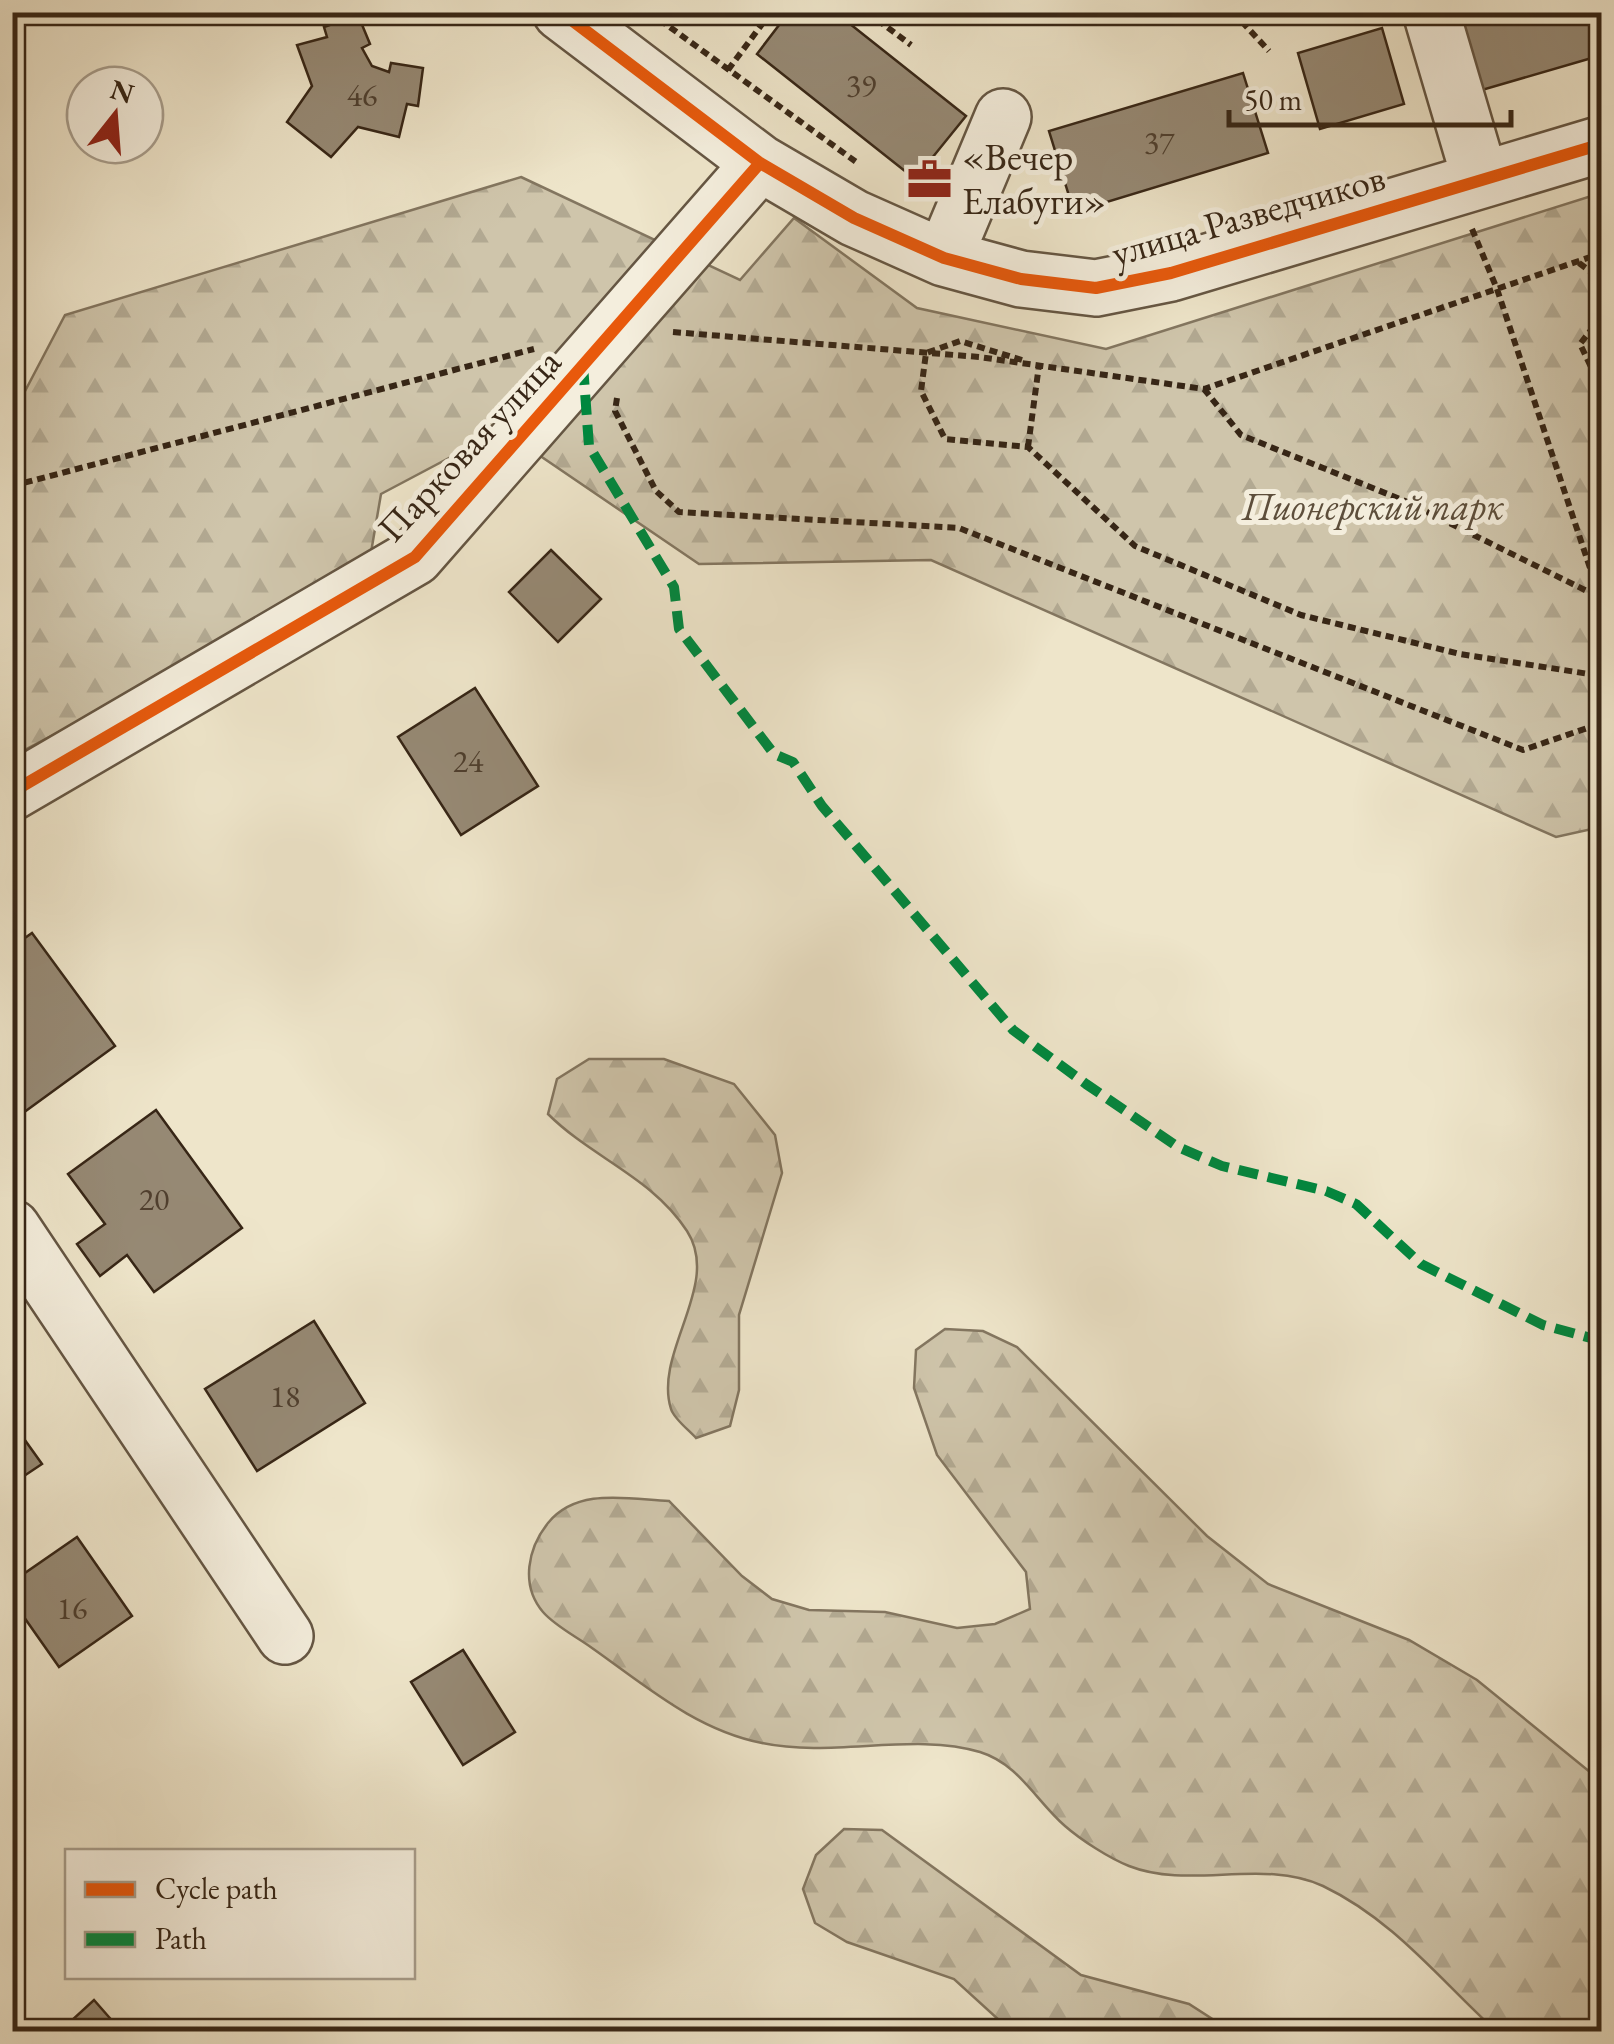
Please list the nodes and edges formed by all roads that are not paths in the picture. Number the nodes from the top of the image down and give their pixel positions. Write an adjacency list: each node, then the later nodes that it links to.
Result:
1 (561, 12): 5 (street, улица Разведчиков)
2 (1432, 12): 6 (street)
3 (1003, 117): 7 (street)
4 (1602, 144): 6 (street, улица Разведчиков)
5 (760, 163): 7 (street, улица Разведчиков); 8 (street, Парковая улица)
6 (1467, 182): 7 (street, улица Разведчиков)
7 (944, 258)
8 (12, 792)
9 (12, 1228): 10 (street)
10 (284, 1636)

